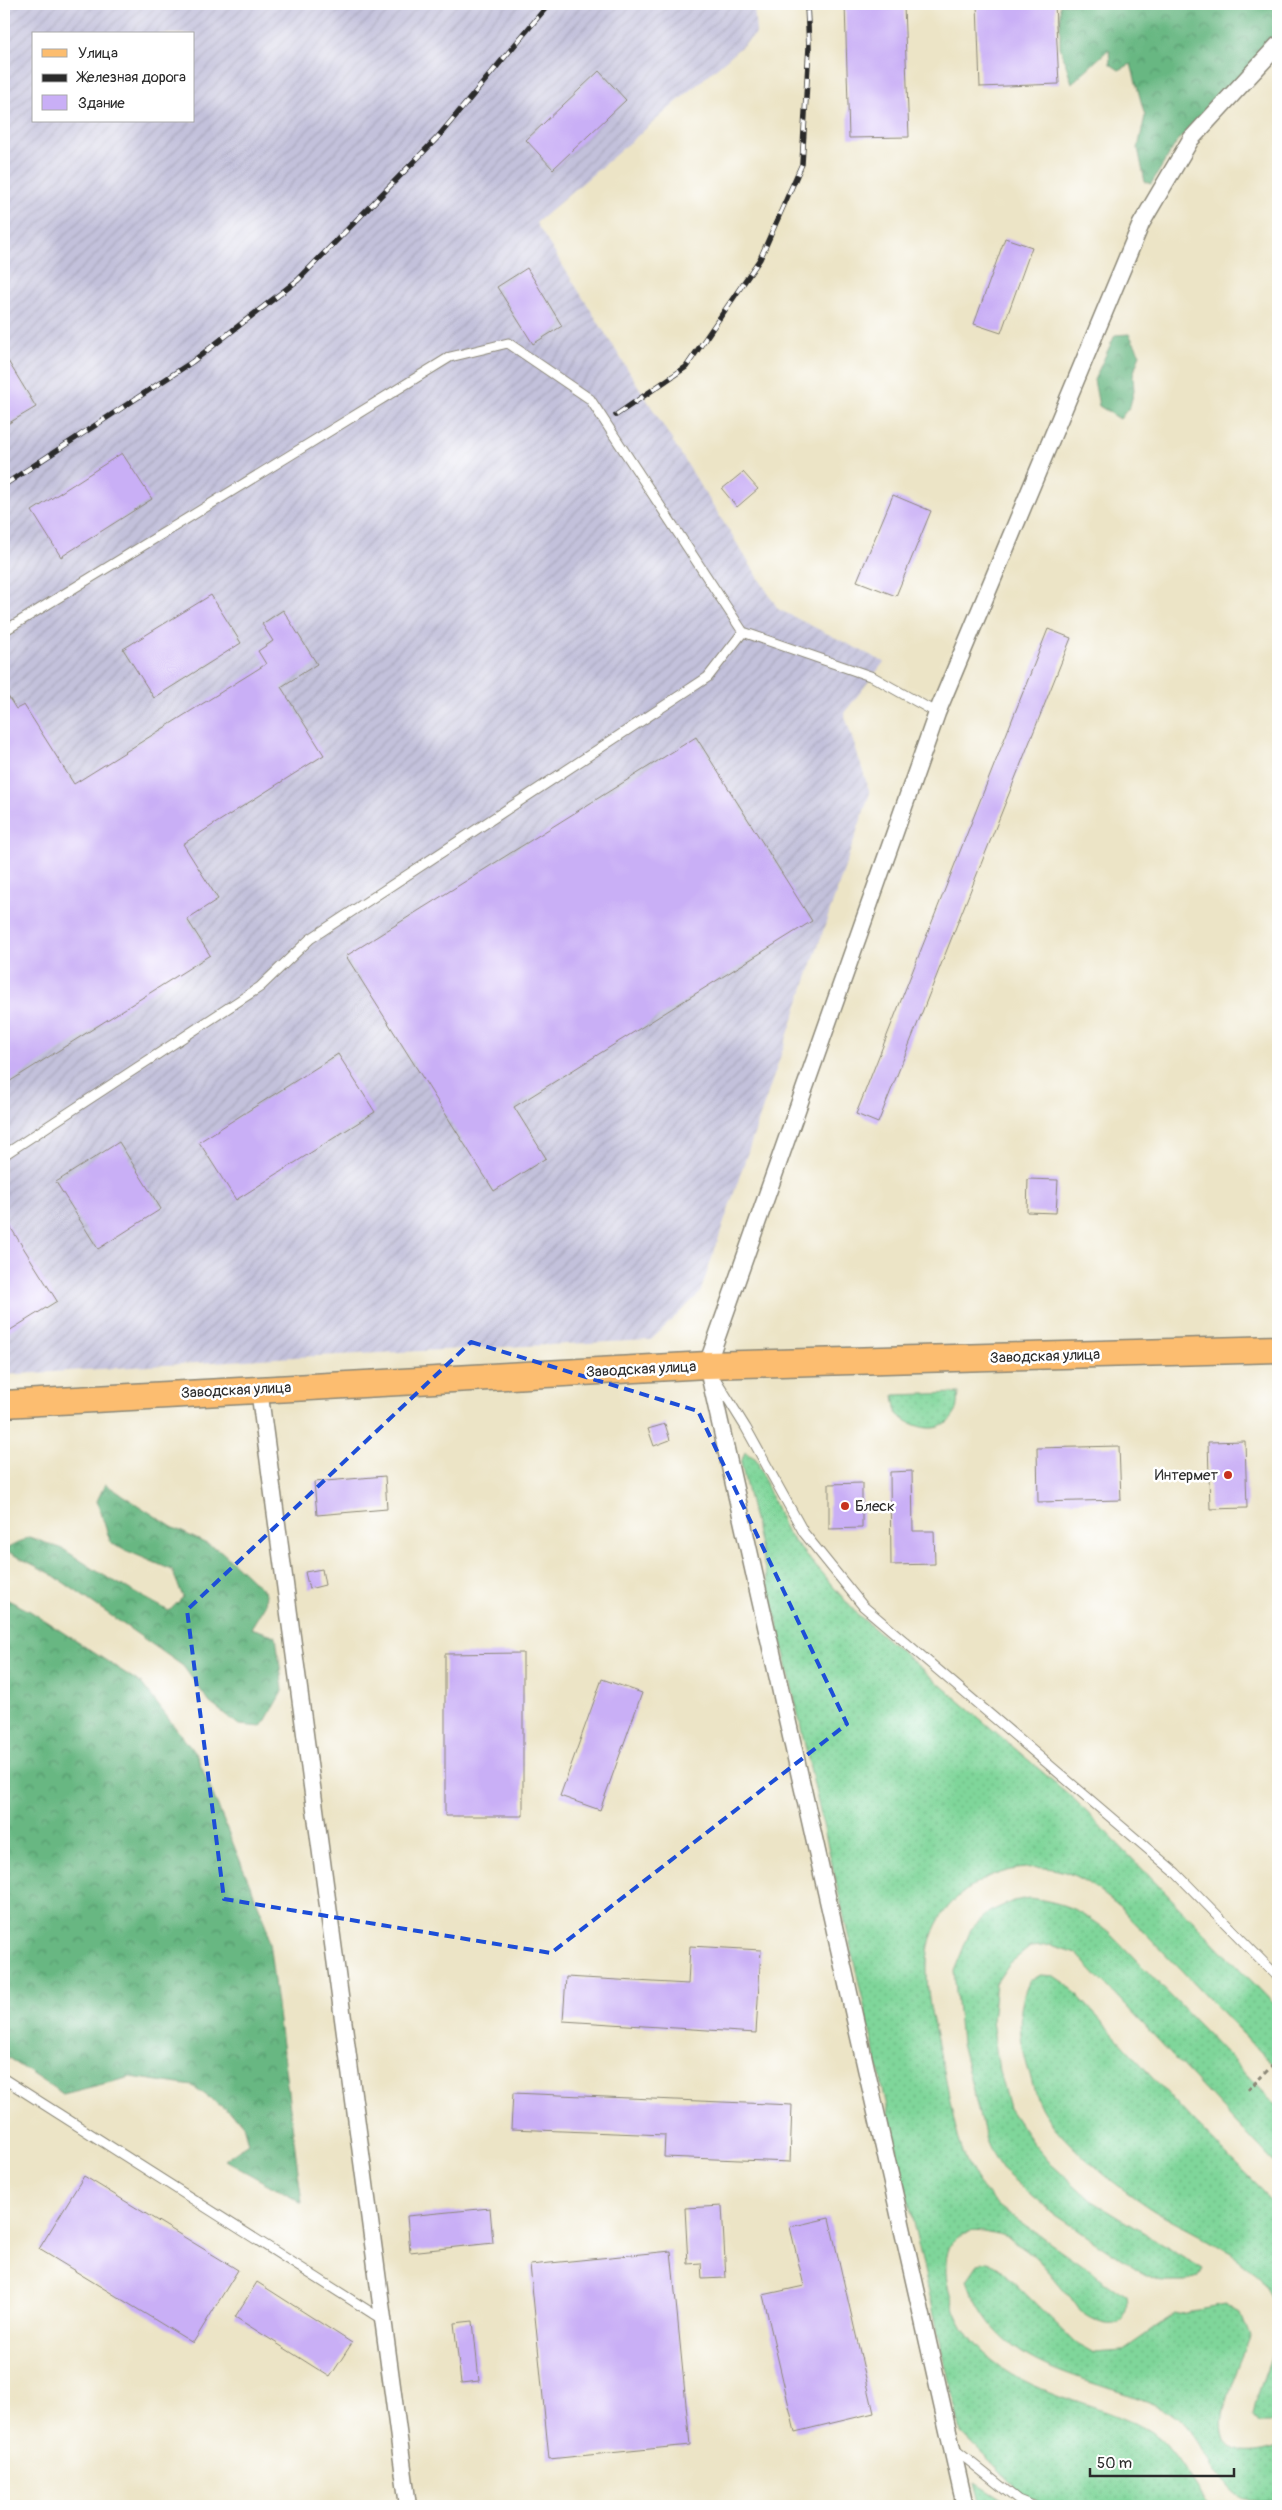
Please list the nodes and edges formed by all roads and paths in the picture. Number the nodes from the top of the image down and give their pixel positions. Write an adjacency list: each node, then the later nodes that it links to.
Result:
1 (1278, 45): 4 (street)
2 (4, 630): 3 (lane)
3 (743, 632): 4 (lane); 5 (lane)
4 (938, 713): 7 (street)
5 (4, 1155)
6 (1278, 1349): 7 (main road, Заводская улица)
7 (707, 1365): 8 (main road, Заводская улица); 10 (lane); 15 (street)
8 (259, 1389): 9 (main road, Заводская улица); 14 (street)
9 (4, 1404)
10 (1278, 1977)
11 (1278, 2060): 13 (path)
12 (4, 2079): 14 (lane)
13 (1248, 2090)
14 (383, 2320): 16 (street)
15 (953, 2448): 17 (street); 18 (lane)
16 (408, 2506)
17 (965, 2506)
18 (1033, 2506)

